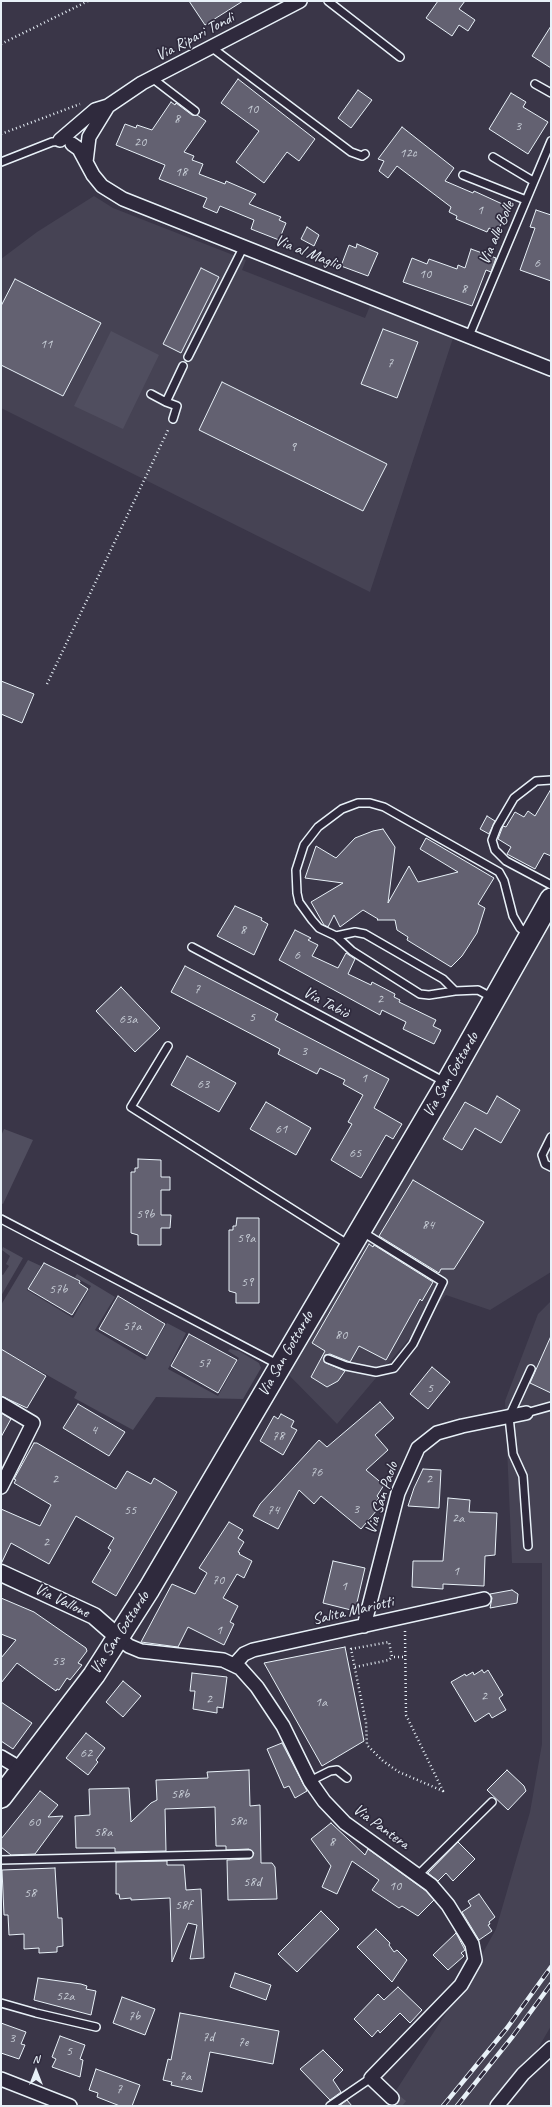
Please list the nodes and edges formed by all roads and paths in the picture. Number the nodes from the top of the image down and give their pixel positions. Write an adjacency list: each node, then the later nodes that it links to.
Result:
1 (88, 1): 4 (path)
2 (300, 1): 5 (street, Via Ripari Tondi)
3 (328, 1): 6 (lane)
4 (1, 44)
5 (211, 47): 7 (street, Via Ripari Tondi); 17 (lane)
6 (400, 57)
7 (152, 78): 11 (street, Via Ripari Tondi); 12 (lane)
8 (535, 84): 9 (lane)
9 (551, 94)
10 (81, 103): 13 (path)
11 (108, 106): 14 (street, Via Ripari Tondi); 20 (street, Via Ripari Tondi)
12 (195, 111)
13 (1, 134)
14 (60, 140): 16 (lane); 19 (lane, Via Ripari Tondi)
15 (551, 141): 22 (lane, Via alle Bolle)
16 (72, 144): 20 (street, Via al Maglio)
17 (365, 154)
18 (493, 157): 22 (lane)
19 (1, 162)
20 (86, 162): 24 (street, Via al Maglio)
21 (463, 175): 23 (lane)
22 (533, 181): 23 (lane, Via alle Bolle)
23 (526, 200): 25 (lane, Via alle Bolle)
24 (244, 246): 25 (street, Via al Maglio); 26 (lane)
25 (469, 336): 28 (street, Via al Maglio)
26 (188, 357)
27 (183, 366): 30 (lane)
28 (551, 369)
29 (150, 394): 30 (lane)
30 (166, 402): 31 (lane)
31 (173, 419): 32 (path)
32 (47, 684)
33 (551, 780): 34 (lane)
34 (551, 884)
35 (551, 899): 36 (main road, Via San Gottardo)
36 (530, 935): 37 (lane); 40 (main road, Via San Gottardo)
37 (336, 936): 39 (lane); 39 (lane)
38 (192, 947): 42 (lane, Via Tabiò)
39 (455, 991): 40 (lane)
40 (495, 999): 42 (main road, Via San Gottardo)
41 (168, 1046): 46 (lane)
42 (447, 1083): 46 (main road, Via San Gottardo)
43 (551, 1137): 44 (lane)
44 (551, 1167)
45 (1, 1219): 48 (lane)
46 (355, 1238): 47 (lane); 48 (main road, Via San Gottardo)
47 (328, 1359)
48 (279, 1366): 60 (main road, Via San Gottardo)
49 (531, 1369): 53 (lane)
50 (1, 1404): 54 (street)
51 (551, 1406): 52 (lane)
52 (526, 1412): 53 (street, Via San Paolo)
53 (509, 1417): 55 (lane); 58 (street, Via San Paolo)
54 (1, 1487)
55 (528, 1546)
56 (1, 1573): 60 (street, Via Vallone)
57 (484, 1598): 58 (street, Salita Mariotti)
58 (364, 1626): 63 (street, Salita Mariotti)
59 (405, 1627): 62 (path)
60 (118, 1637): 63 (street); 66 (main road, Via San Gottardo)
61 (392, 1657): 62 (path); 64 (path); 64 (path)
62 (406, 1657): 64 (path)
63 (235, 1664): 68 (street, Via Pantera)
64 (354, 1666)
65 (1, 1757): 66 (street)
66 (22, 1770): 69 (main road, Via San Gottardo)
67 (347, 1778): 68 (lane)
68 (310, 1781): 73 (street, Via Pantera)
69 (1, 1797)
70 (492, 1802): 73 (lane)
71 (249, 1854): 72 (lane)
72 (1, 1860)
73 (418, 1875): 77 (street, Via Pantera)
74 (1, 2003): 75 (lane)
75 (96, 2027)
76 (551, 2048): 82 (street)
77 (371, 2078): 79 (street); 81 (lane)
78 (1, 2079): 80 (street)
79 (392, 2098)
80 (70, 2106)
81 (330, 2106)
82 (497, 2106)

